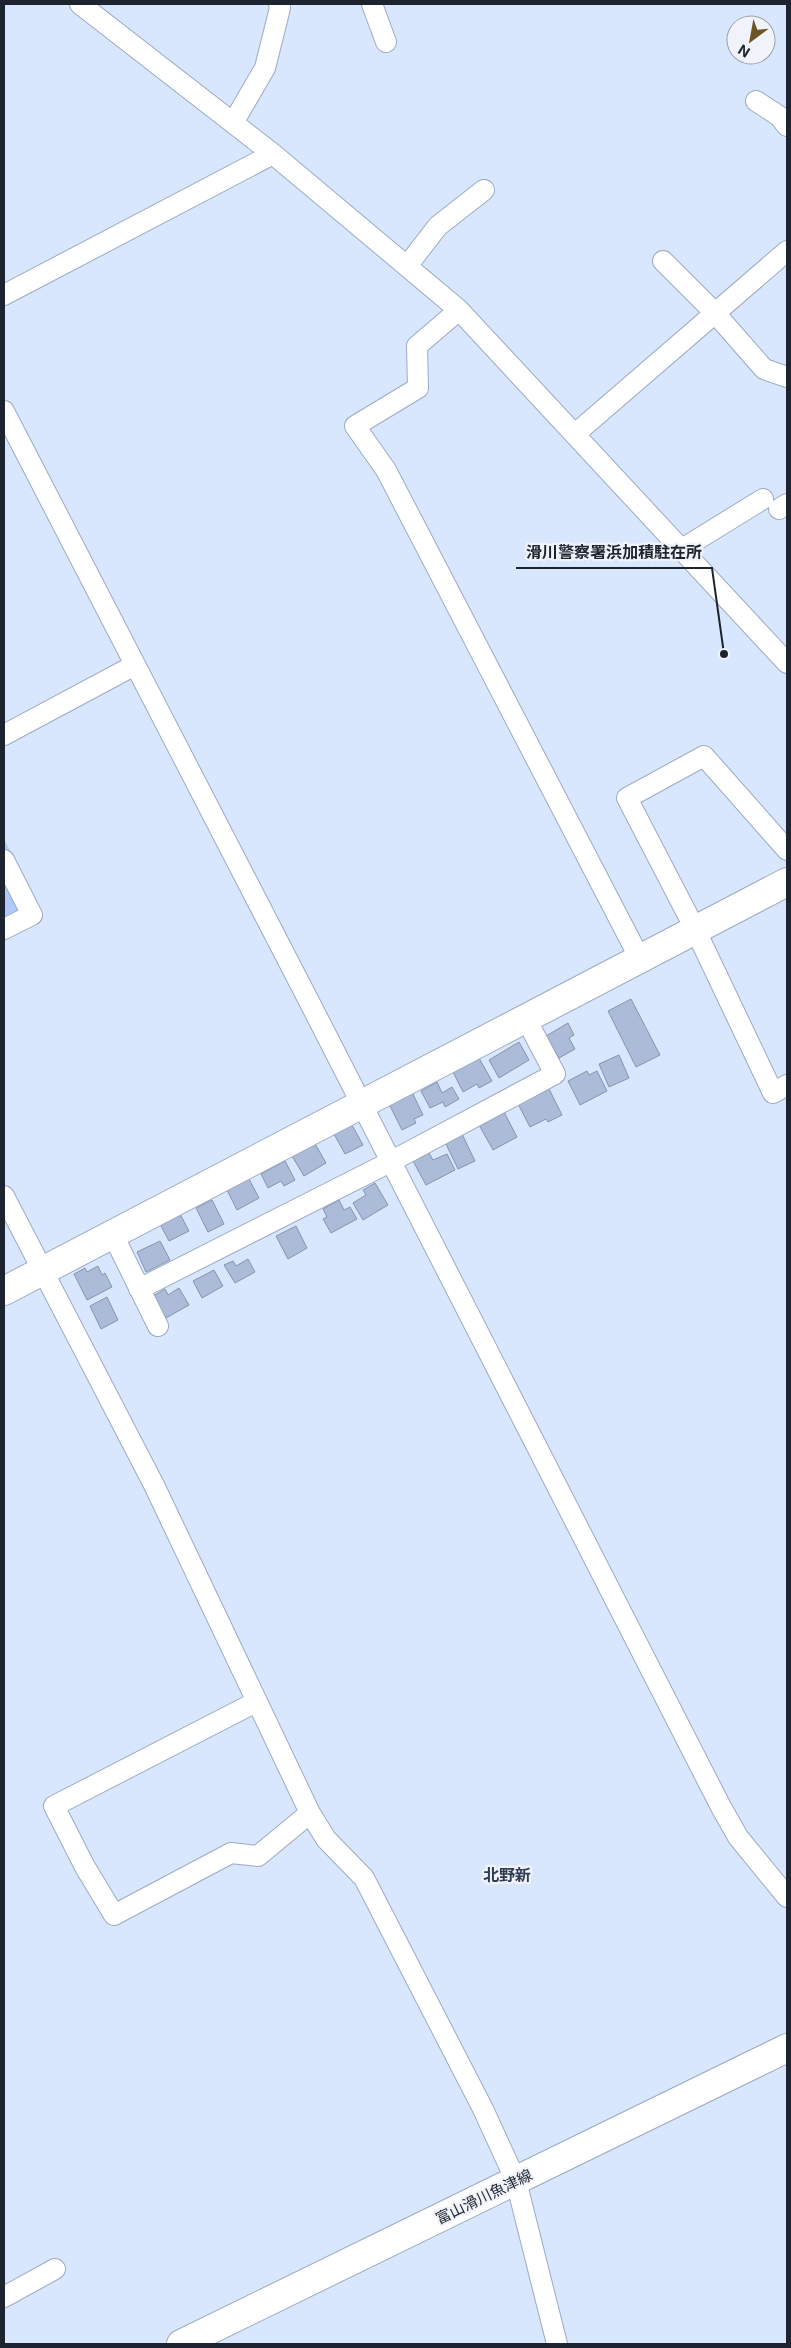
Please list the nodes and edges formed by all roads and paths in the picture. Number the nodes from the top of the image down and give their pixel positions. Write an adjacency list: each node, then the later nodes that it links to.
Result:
1 (278, 4): 6 (street)
2 (372, 4): 4 (street)
3 (84, 5): 6 (street)
4 (386, 42)
5 (756, 101): 7 (street)
6 (233, 123): 8 (street)
7 (787, 126)
8 (273, 154): 12 (street); 13 (street)
9 (484, 190): 12 (street)
10 (787, 251): 15 (street)
11 (663, 261): 15 (street)
12 (407, 266): 14 (street)
13 (4, 295)
14 (459, 310): 18 (street); 29 (street)
15 (715, 314): 16 (street); 18 (street)
16 (787, 377)
17 (4, 411): 22 (street)
18 (575, 434): 20 (street)
19 (776, 504): 20 (street)
20 (682, 550): 21 (street)
21 (787, 663)
22 (135, 665): 23 (street); 32 (street)
23 (4, 735)
24 (787, 850): 28 (street)
25 (5, 868): 27 (street)
26 (787, 882): 28 (street)
27 (4, 930)
28 (695, 930): 29 (street); 31 (street)
29 (640, 959): 30 (street)
30 (526, 1018): 32 (street); 33 (street)
31 (787, 1085)
32 (362, 1105): 33 (street); 35 (street)
33 (390, 1162): 37 (street); 42 (street)
34 (4, 1196): 36 (street)
35 (112, 1235): 36 (street); 37 (street)
36 (44, 1271): 38 (street); 40 (street)
37 (139, 1289): 39 (street)
38 (4, 1291)
39 (158, 1326)
40 (256, 1702): 41 (street); 41 (street)
41 (310, 1814): 44 (street)
42 (787, 1897)
43 (787, 2048): 44 (street, 富山滑川魚津線)
44 (516, 2181): 47 (street, 富山滑川魚津線); 48 (street)
45 (55, 2268): 46 (street)
46 (4, 2298)
47 (181, 2344)
48 (557, 2344)

